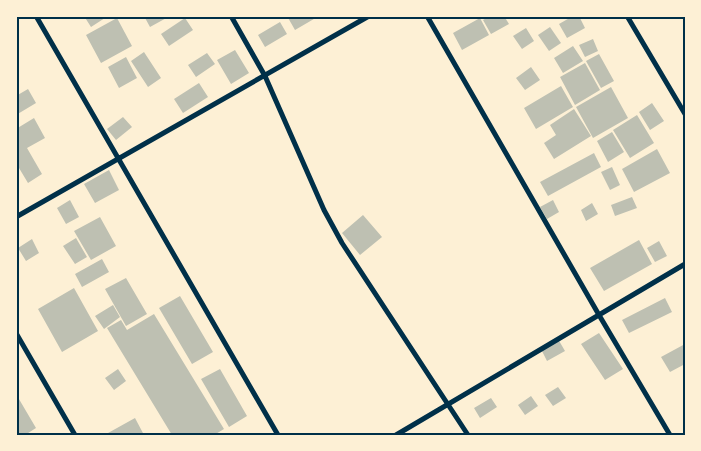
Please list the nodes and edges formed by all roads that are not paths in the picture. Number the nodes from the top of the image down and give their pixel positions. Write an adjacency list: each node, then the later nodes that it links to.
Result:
1 (36, 16): 8 (street)
2 (231, 16): 6 (street)
3 (369, 16): 6 (street)
4 (427, 16): 11 (street)
5 (627, 16): 7 (street)
6 (265, 76): 8 (street); 13 (street)
7 (685, 114)
8 (117, 158): 9 (street); 15 (street)
9 (16, 217)
10 (685, 264): 11 (street)
11 (599, 315): 13 (street); 18 (street)
12 (16, 333): 14 (street)
13 (448, 403): 16 (street); 17 (street)
14 (75, 435)
15 (278, 435)
16 (396, 435)
17 (468, 435)
18 (670, 435)

